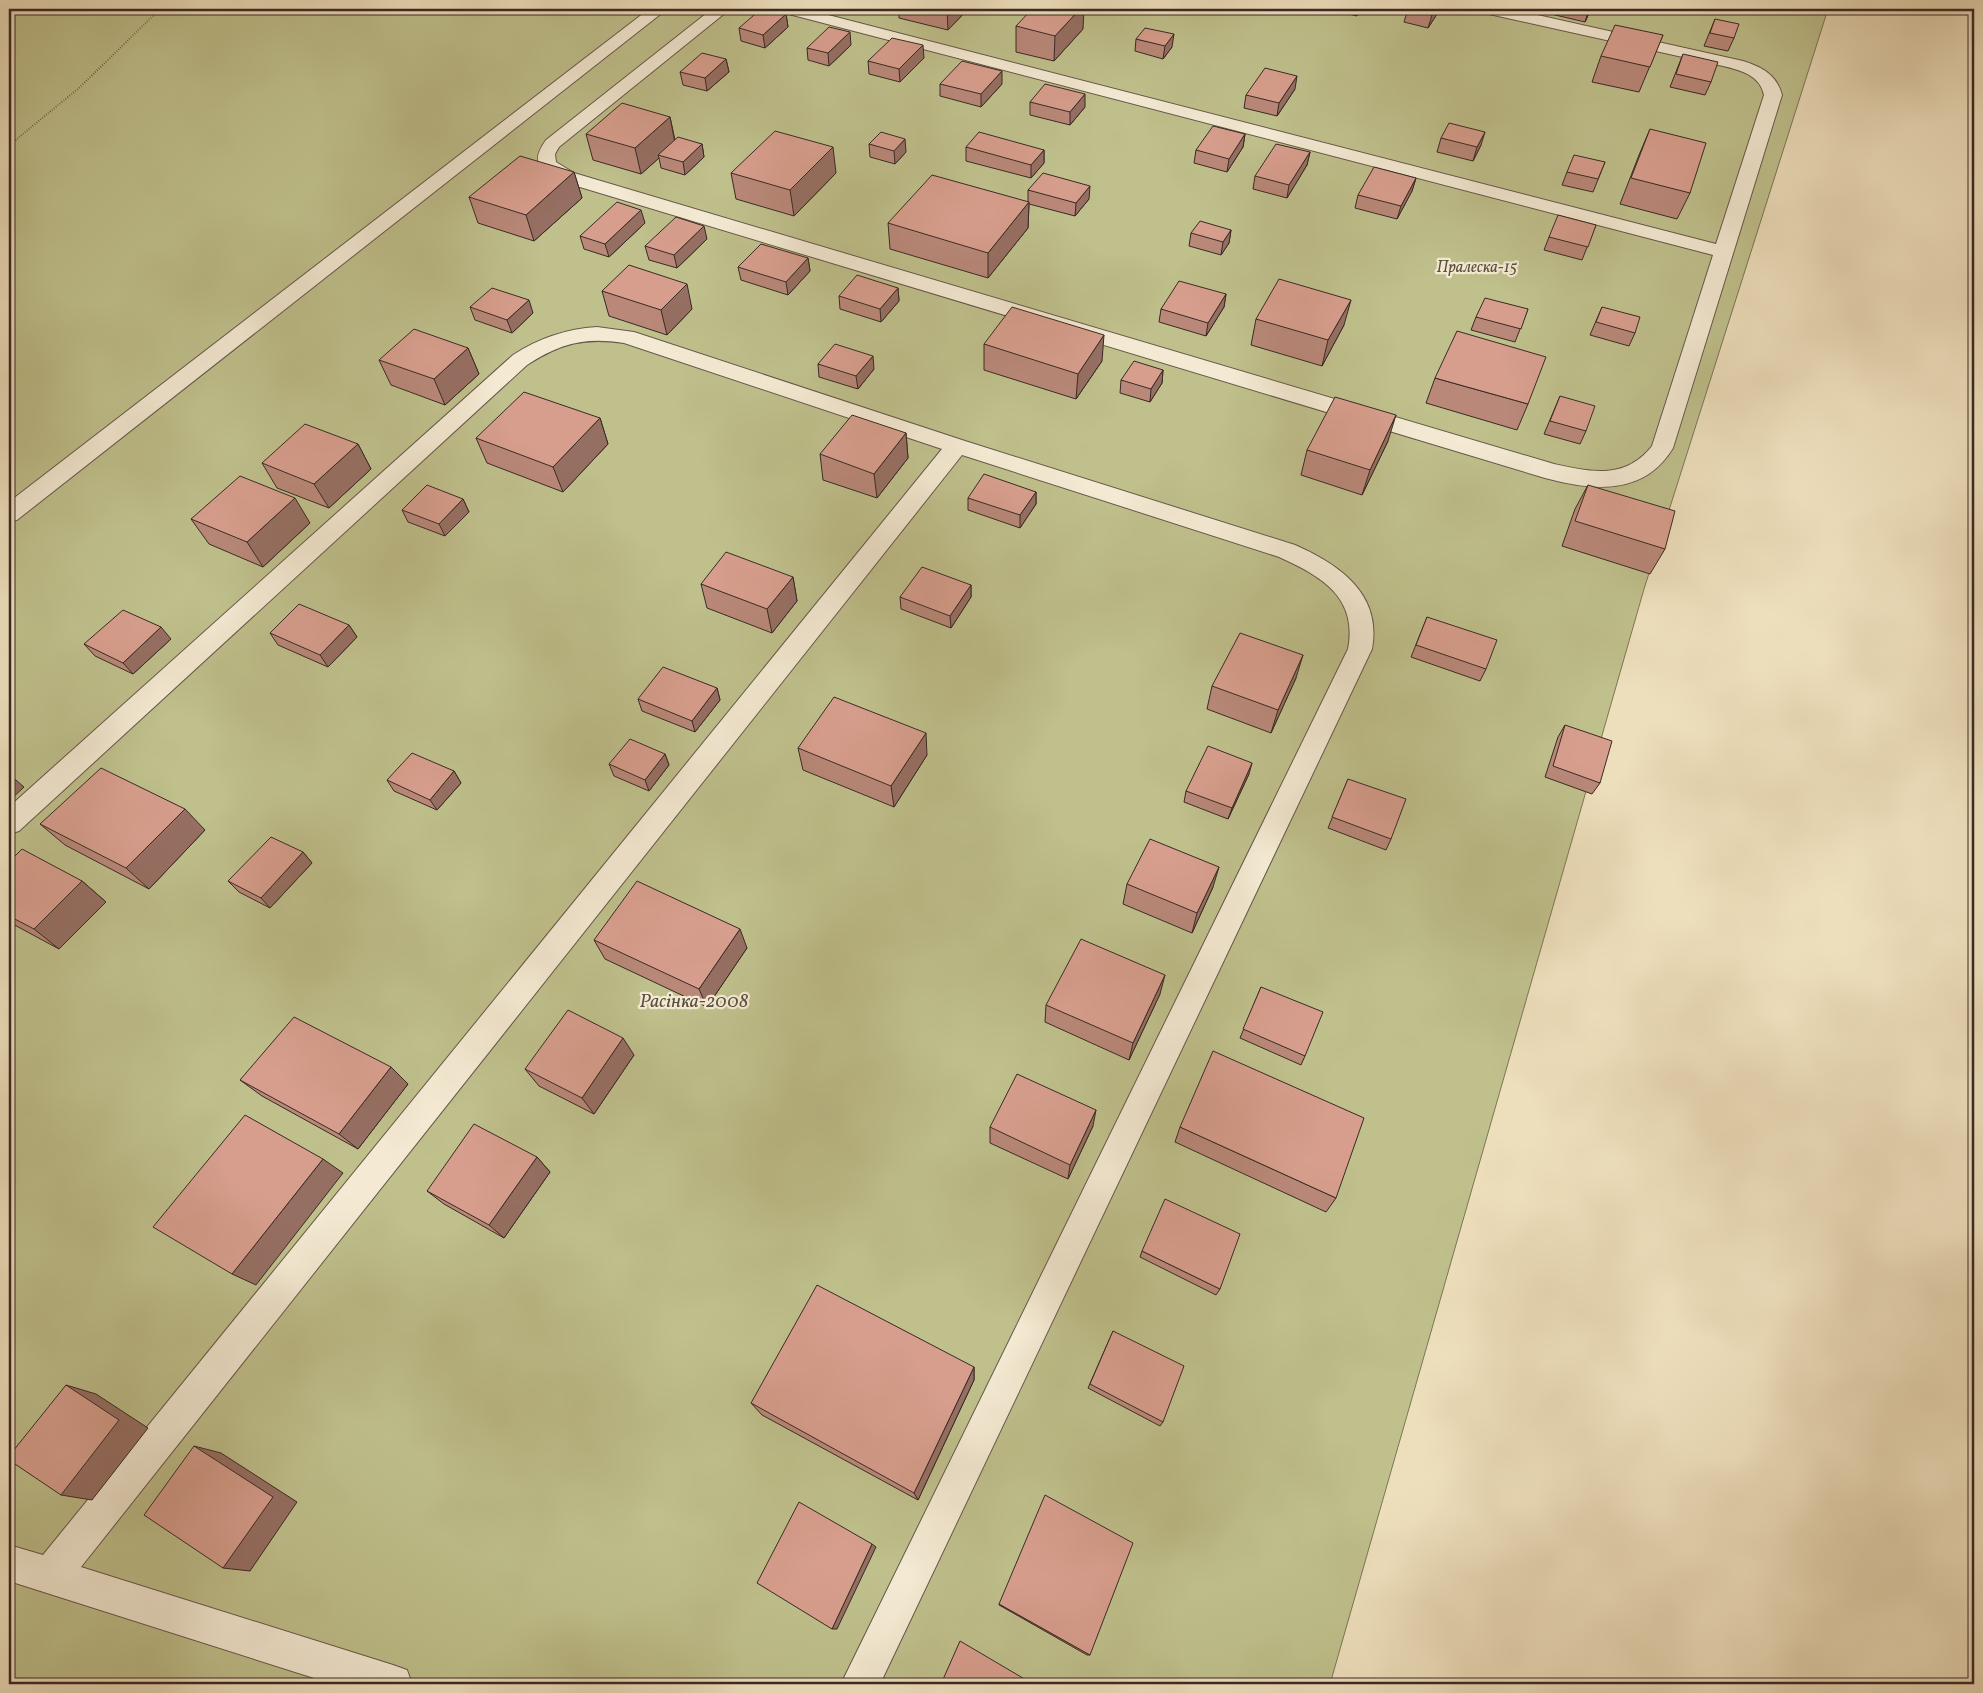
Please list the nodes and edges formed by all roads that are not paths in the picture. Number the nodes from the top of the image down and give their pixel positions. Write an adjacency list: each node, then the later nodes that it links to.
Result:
1 (659, 9): 7 (street)
2 (722, 9): 5 (street)
3 (787, 9): 5 (street)
4 (1489, 9): 5 (street)
5 (1724, 252)
6 (957, 446): 8 (street); 10 (street); 12 (street)
7 (9, 514)
8 (9, 823)
9 (9, 1564): 10 (street)
10 (51, 1575): 11 (street)
11 (393, 1684)
12 (860, 1684)

